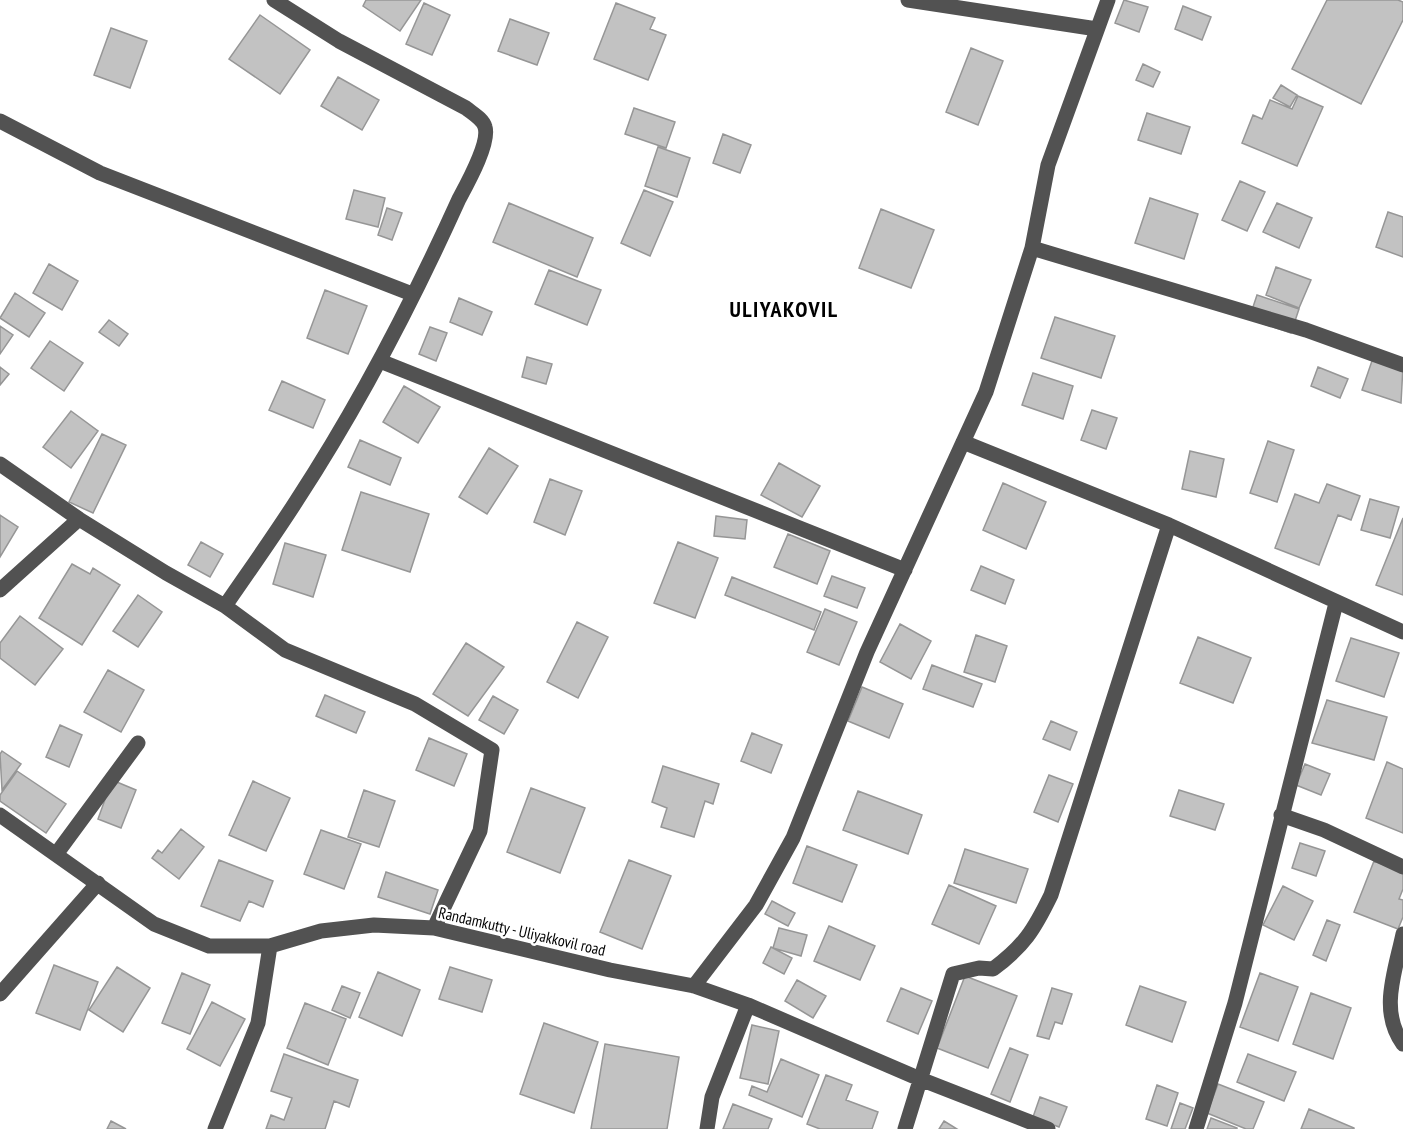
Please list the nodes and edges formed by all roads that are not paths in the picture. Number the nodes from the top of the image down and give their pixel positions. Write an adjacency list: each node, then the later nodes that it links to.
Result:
1 (908, 0): 4 (street)
2 (1108, 0): 4 (street)
3 (277, 1): 7 (street)
4 (1097, 29): 6 (street)
5 (0, 121): 7 (street)
6 (1032, 248): 9 (street); 10 (street)
7 (412, 294): 8 (street)
8 (380, 361): 14 (street); 17 (street)
9 (1403, 365)
10 (963, 442): 13 (street); 14 (street)
11 (0, 464): 12 (street)
12 (79, 519): 15 (street); 17 (street)
13 (1169, 525): 16 (street); 32 (street)
14 (905, 570): 28 (street)
15 (0, 590)
16 (1336, 603): 18 (street); 21 (street)
17 (225, 606): 25 (street)
18 (1403, 632)
19 (138, 743): 22 (street)
20 (0, 815): 22 (street, Randamkutty - Uliyakkovil road)
21 (1281, 815): 23 (street); 37 (street)
22 (57, 853): 24 (street, Randamkutty - Uliyakkovil road)
23 (1403, 867)
24 (98, 883): 27 (street, Randamkutty - Uliyakkovil road); 29 (street)
25 (434, 928): 27 (street, Randamkutty - Uliyakkovil road); 28 (street, Randamkutty - Uliyakkovil road)
26 (1403, 934): 31 (street)
27 (270, 946): 33 (street)
28 (694, 986): 30 (street, Randamkutty - Uliyakkovil road)
29 (0, 994)
30 (748, 1005): 32 (street, Randamkutty - Uliyakkovil road); 34 (street)
31 (1403, 1044)
32 (920, 1079): 35 (street); 36 (street, Randamkutty - Uliyakkovil road)
33 (215, 1129)
34 (707, 1129)
35 (905, 1129)
36 (1048, 1129)
37 (1196, 1129)

